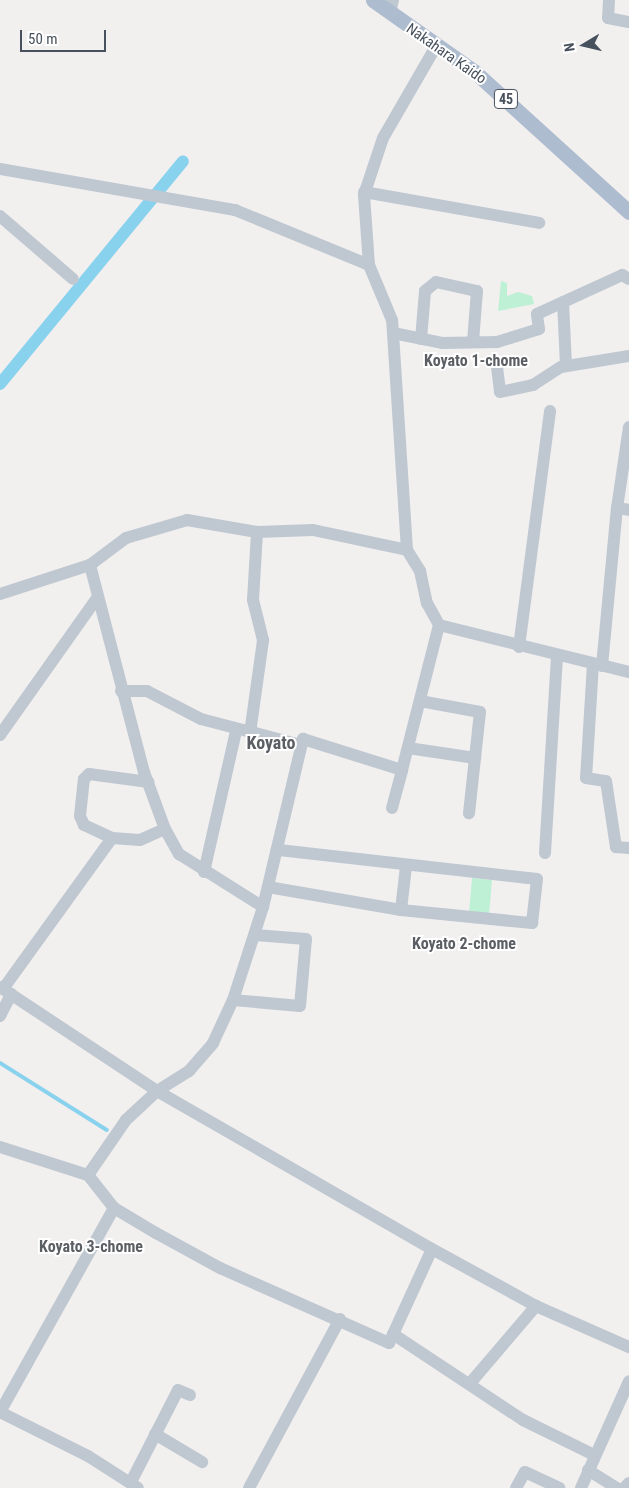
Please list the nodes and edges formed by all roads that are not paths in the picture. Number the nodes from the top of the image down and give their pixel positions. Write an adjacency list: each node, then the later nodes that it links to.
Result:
1 (373, 0): 3 (main road, Nakahara Kaido / 45)
2 (609, 0): 4 (street)
3 (391, 7): 5 (main road, Nakahara Kaido / 45)
4 (629, 22)
5 (435, 48): 7 (street); 8 (main road, Nakahara Kaido / 45)
6 (0, 169): 11 (street)
7 (364, 192): 10 (street); 11 (street)
8 (629, 212)
9 (0, 216): 12 (street)
10 (539, 223)
11 (369, 265): 15 (street)
12 (73, 279)
13 (629, 279): 14 (street)
14 (563, 302): 17 (street); 19 (street)
15 (393, 333): 16 (street); 25 (street)
16 (421, 339): 17 (street); 17 (street)
17 (473, 342)
18 (629, 356): 19 (street)
19 (566, 366): 20 (street)
20 (497, 367)
21 (550, 411): 30 (street)
22 (629, 427): 23 (street)
23 (623, 509): 32 (street)
24 (257, 532): 25 (street); 26 (street); 37 (street)
25 (407, 550): 29 (street)
26 (90, 564): 27 (street); 28 (street)
27 (0, 594)
28 (98, 598): 34 (street); 38 (street)
29 (439, 625): 30 (street); 35 (street)
30 (519, 647): 31 (street)
31 (557, 657): 32 (street); 50 (street)
32 (598, 665): 33 (street); 48 (street)
33 (629, 672)
34 (122, 691): 36 (street); 43 (street)
35 (420, 701): 40 (street); 41 (street)
36 (236, 731): 37 (street); 52 (street)
37 (250, 733): 39 (street)
38 (0, 735)
39 (301, 745): 42 (street); 49 (street)
40 (408, 748): 41 (street); 42 (street)
41 (475, 758): 45 (street)
42 (402, 770): 44 (street)
43 (148, 782): 46 (street); 47 (street)
44 (392, 808)
45 (469, 813)
46 (164, 829): 47 (street); 52 (street)
47 (112, 838): 57 (street)
48 (629, 848)
49 (277, 850): 51 (street); 53 (street)
50 (545, 853)
51 (406, 866): 55 (street); 55 (street)
52 (204, 872): 54 (street)
53 (268, 887): 54 (street); 55 (street)
54 (264, 907): 56 (street)
55 (401, 910)
56 (254, 934): 58 (street); 58 (street)
57 (4, 990): 59 (street); 60 (street)
58 (233, 1000): 60 (street)
59 (0, 1016)
60 (158, 1090): 62 (street); 64 (street)
61 (0, 1147): 62 (street)
62 (88, 1175): 63 (street)
63 (114, 1208): 66 (street); 72 (street)
64 (432, 1249): 65 (street); 67 (street)
65 (536, 1306): 68 (street); 69 (street)
66 (340, 1319): 67 (street); 79 (street)
67 (393, 1334): 69 (street)
68 (629, 1347)
69 (472, 1381): 74 (street)
70 (627, 1389): 74 (street)
71 (190, 1395): 73 (street)
72 (0, 1412): 78 (street)
73 (155, 1434): 75 (street); 78 (street)
74 (594, 1455): 76 (street)
75 (202, 1462)
76 (588, 1470): 82 (street); 83 (street)
77 (629, 1482): 84 (street)
78 (136, 1487)
79 (249, 1488)
80 (516, 1488): 81 (street)
81 (560, 1488)
82 (581, 1488)
83 (617, 1488)
84 (624, 1488)

